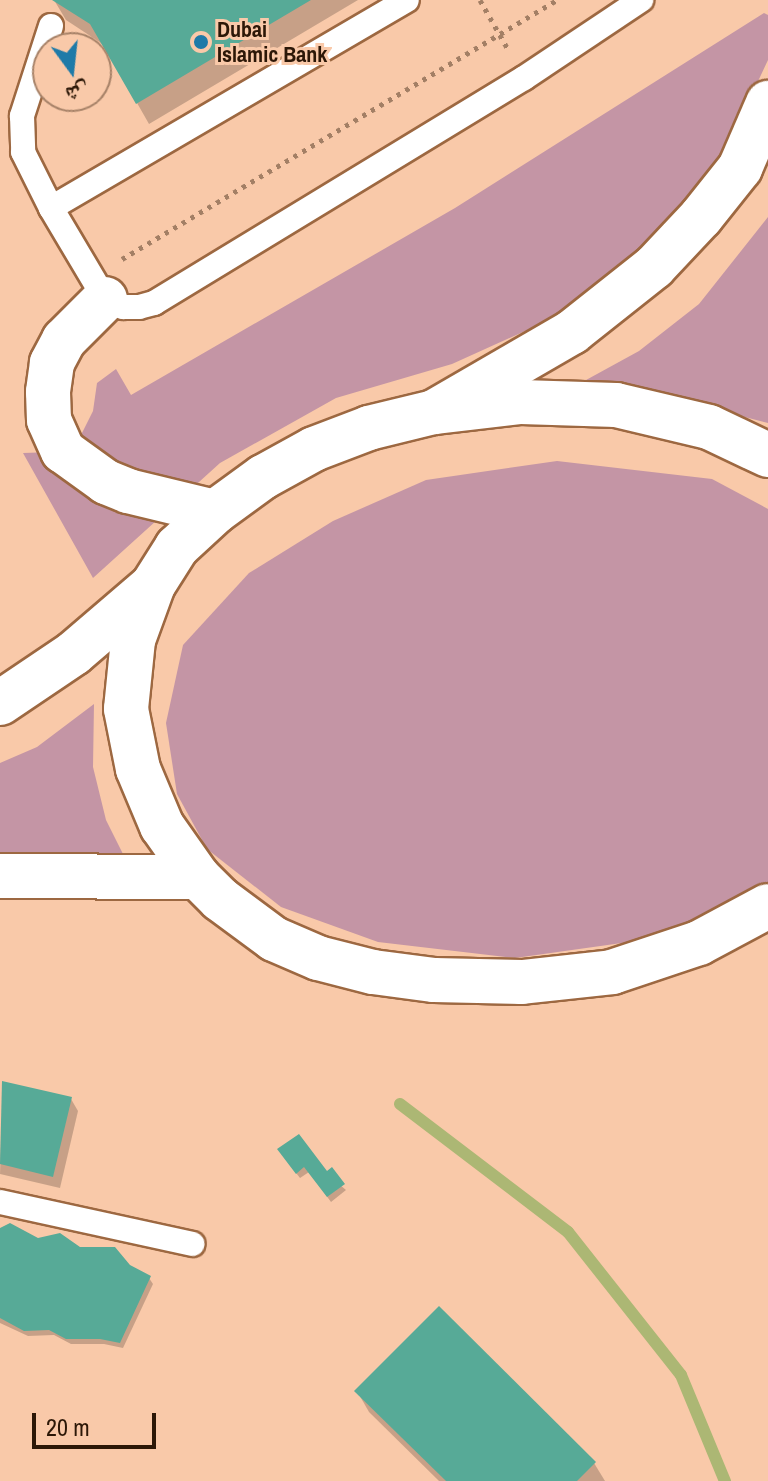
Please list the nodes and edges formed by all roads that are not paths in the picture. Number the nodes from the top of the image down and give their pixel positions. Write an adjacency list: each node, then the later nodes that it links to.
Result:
1 (407, 0): 5 (lane)
2 (641, 0): 6 (lane)
3 (51, 26): 5 (lane)
4 (768, 103): 7 (main road)
5 (51, 208): 6 (lane)
6 (122, 303): 9 (main road)
7 (434, 412): 8 (main road); 9 (main road)
8 (768, 455)
9 (215, 512): 10 (main road)
10 (153, 585): 11 (main road); 13 (main road)
11 (0, 703)
12 (0, 876): 13 (main road)
13 (198, 877): 14 (main road)
14 (768, 906)
15 (0, 1202): 16 (lane)
16 (192, 1244)

